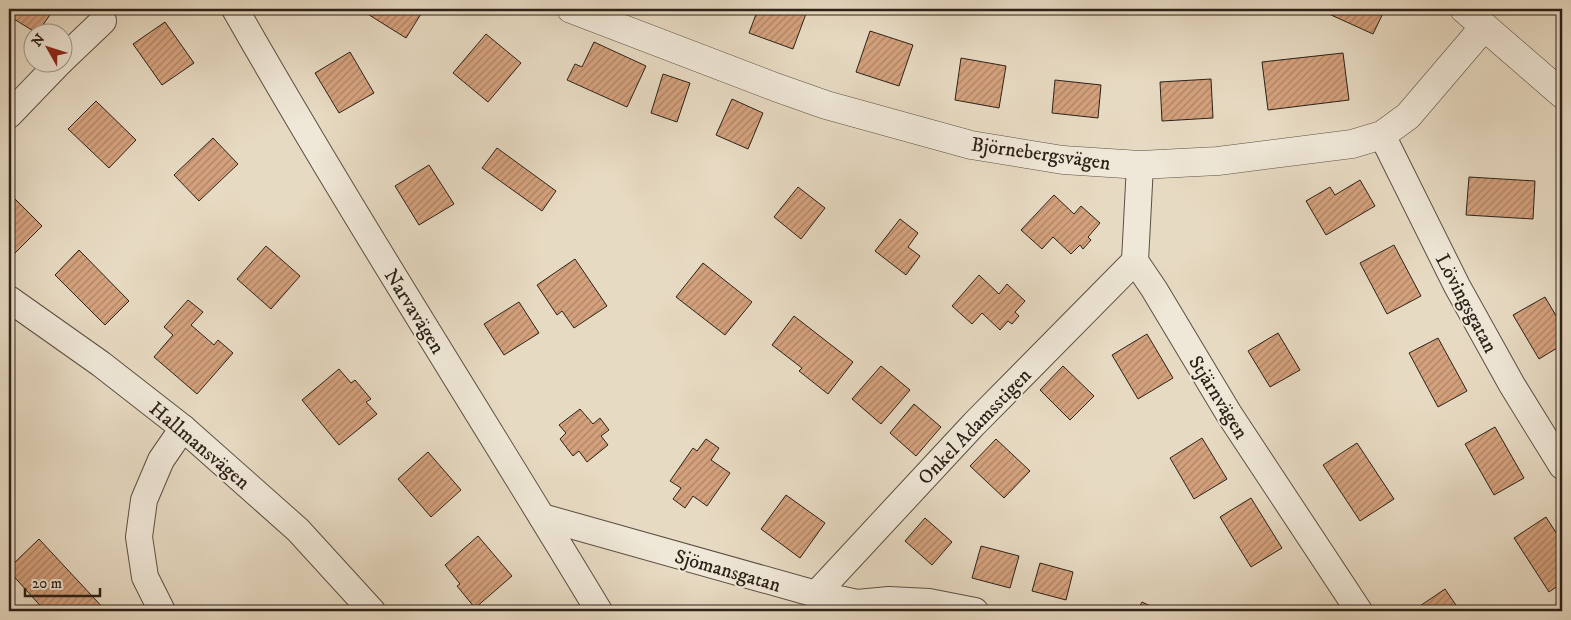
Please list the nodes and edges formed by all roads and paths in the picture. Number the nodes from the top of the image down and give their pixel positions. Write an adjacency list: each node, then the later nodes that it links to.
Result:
1 (235, 9): 16 (street, Narvavägen)
2 (571, 9): 11 (street, Björnebergsvägen)
3 (1464, 9): 5 (street)
4 (102, 21): 6 (street)
5 (1484, 27): 8 (street); 10 (street, Björnebergsvägen)
6 (72, 50)
7 (50, 72): 9 (street)
8 (1562, 94)
9 (9, 115)
10 (1382, 135): 11 (street, Björnebergsvägen); 15 (street, Lövingsgatan)
11 (1140, 165): 12 (street)
12 (1136, 261): 17 (street, Onkel Adamsstigen); 23 (street, Stjärnvägen)
13 (9, 299): 14 (street, Hallmansvägen)
14 (183, 428): 19 (street); 20 (street, Hallmansvägen)
15 (1562, 466)
16 (542, 517): 17 (street, Sjömansgatan); 21 (street, Narvavägen)
17 (816, 594): 18 (street, Sjömansgatan)
18 (858, 607): 22 (street, Sjömansgatan)
19 (162, 611)
20 (372, 611)
21 (599, 611)
22 (975, 611)
23 (1358, 611)

